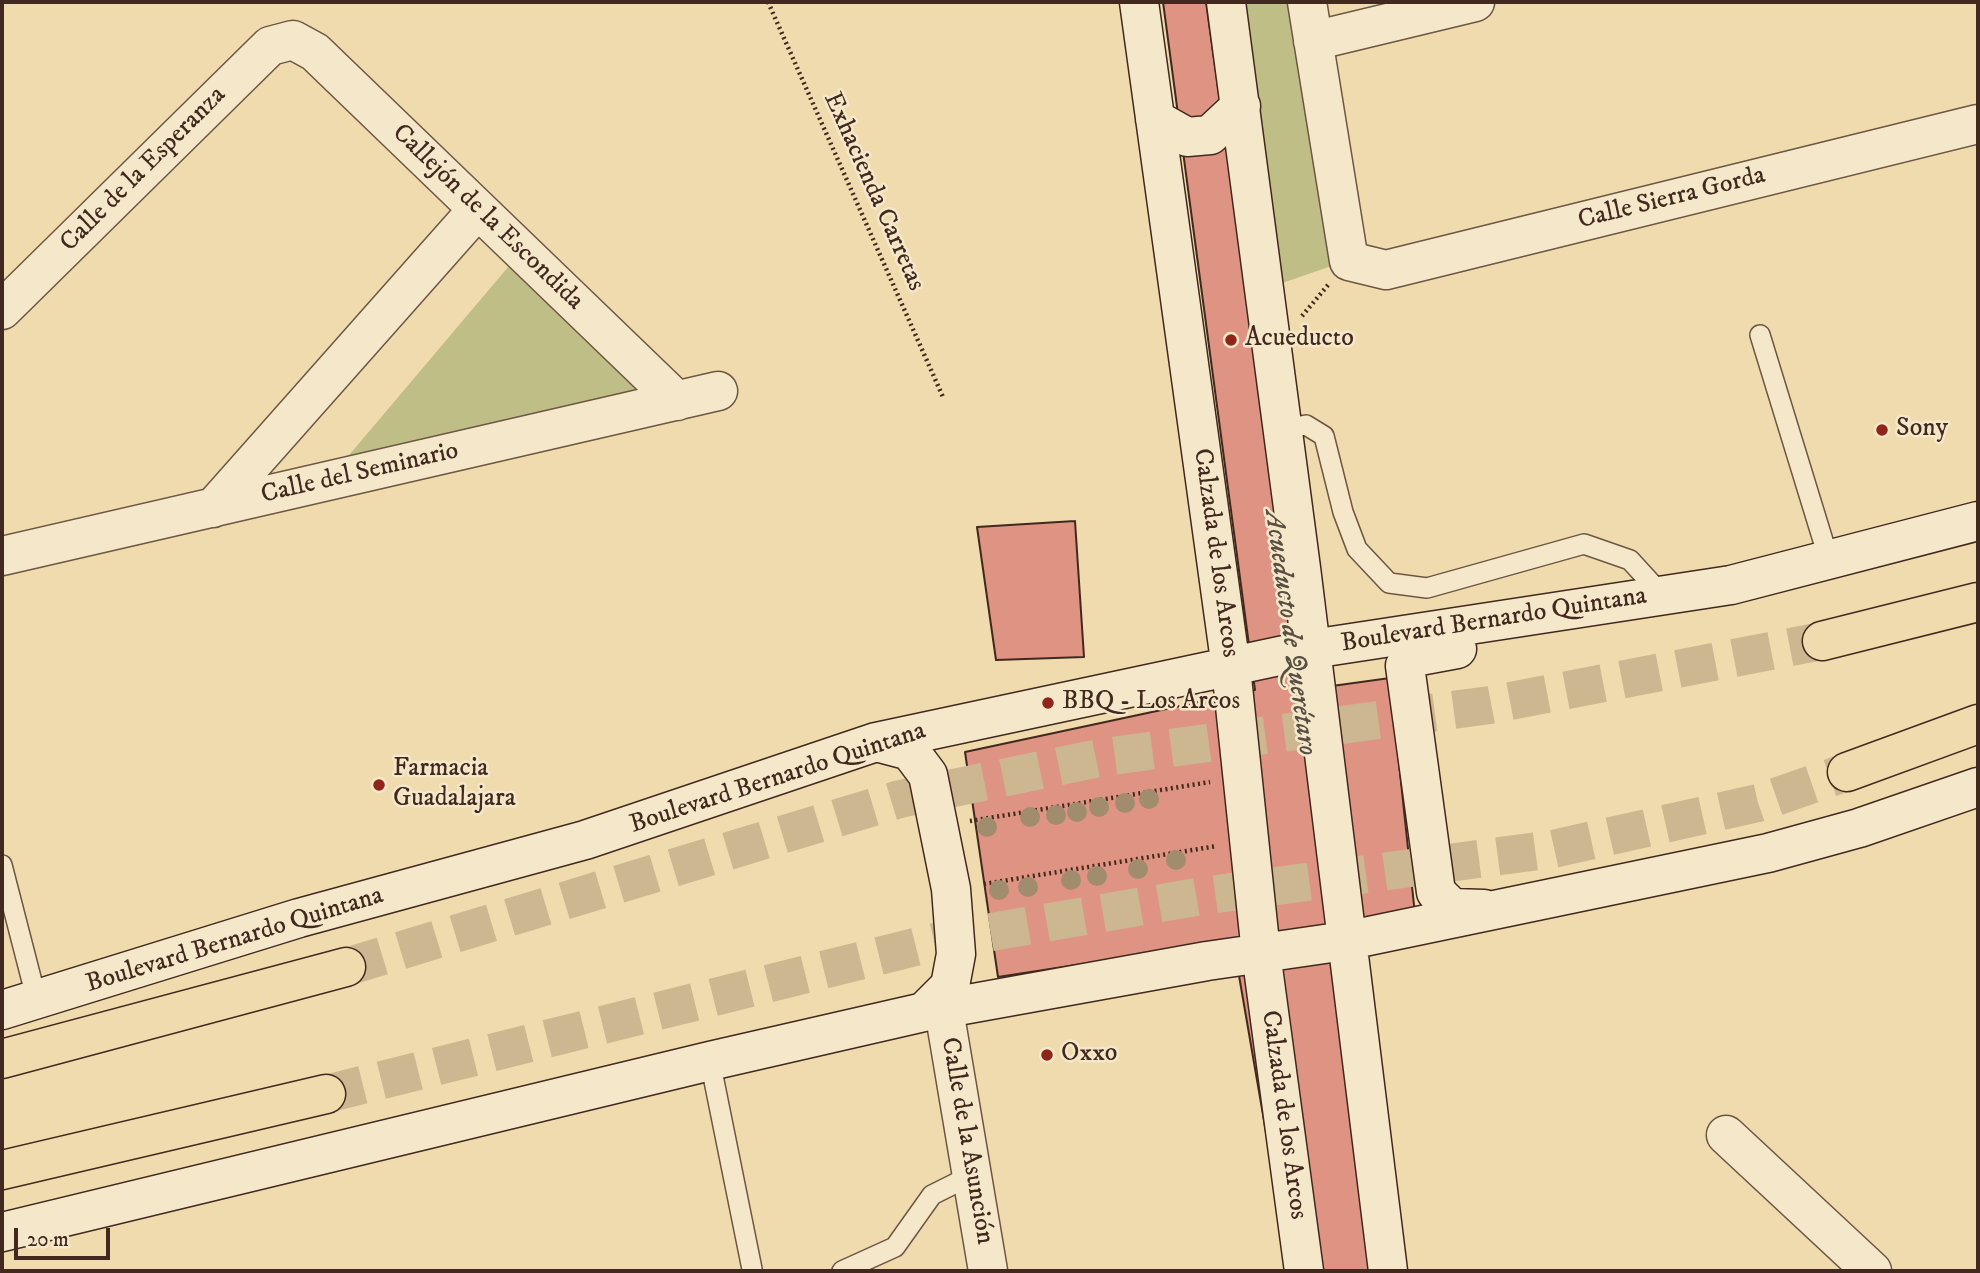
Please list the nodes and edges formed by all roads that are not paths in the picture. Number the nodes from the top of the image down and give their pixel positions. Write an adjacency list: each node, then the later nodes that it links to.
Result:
1 (1139, 2): 8 (main road, Calzada de los Arcos)
2 (1226, 2): 7 (main road)
3 (1307, 2): 6 (main road)
4 (1475, 2): 6 (main road)
5 (293, 40): 10 (main road, Callejón de la Escondida); 11 (main road, Calle de la Esperanza)
6 (1313, 41): 9 (main road, Calle Sierra Gorda)
7 (1241, 106): 8 (main road); 15 (main road)
8 (1156, 118): 25 (main road, Calzada de los Arcos)
9 (1978, 124)
10 (478, 209): 14 (main road, Callejón de la Escondida); 16 (main road)
11 (2, 310)
12 (1760, 335): 19 (lane)
13 (718, 391): 14 (main road, Calle del Seminario)
14 (677, 401): 16 (main road, Calle del Seminario)
15 (1283, 429): 21 (lane); 24 (main road)
16 (213, 508): 18 (main road, Calle del Seminario)
17 (1978, 521): 19 (main road, Boulevard Bernardo Quintana)
18 (2, 556)
19 (1829, 560): 20 (main road, Boulevard Bernardo Quintana)
20 (1731, 585): 21 (main road, Boulevard Bernardo Quintana); 31 (main road)
21 (1662, 595): 24 (main road, Boulevard Bernardo Quintana)
22 (1978, 602): 23 (highway)
23 (1822, 641)
24 (1311, 649): 25 (main road, Boulevard Bernardo Quintana); 32 (main road)
25 (1231, 668): 27 (main road, Boulevard Bernardo Quintana); 33 (main road, Calzada de los Arcos)
26 (1978, 723): 28 (highway)
27 (877, 742): 35 (main road, Boulevard Bernardo Quintana); 36 (main road)
28 (1847, 772)
29 (1978, 787): 31 (main road)
30 (2, 865): 35 (lane)
31 (1504, 909): 32 (main road)
32 (1345, 941): 33 (main road); 48 (main road)
33 (1261, 953): 36 (main road); 47 (main road, Calzada de los Arcos)
34 (346, 967): 37 (highway, Boulevard Bernardo Quintana)
35 (19, 1006)
36 (934, 1011): 38 (main road); 42 (main road, Calle de la Asunción)
37 (2, 1059)
38 (710, 1061): 43 (main road); 44 (lane)
39 (326, 1094): 41 (highway)
40 (1726, 1135): 49 (main road)
41 (2, 1170)
42 (972, 1175): 45 (lane); 46 (main road, Calle de la Asunción)
43 (2, 1233)
44 (752, 1269)
45 (842, 1271)
46 (988, 1271)
47 (1304, 1271)
48 (1388, 1271)
49 (1872, 1271)

